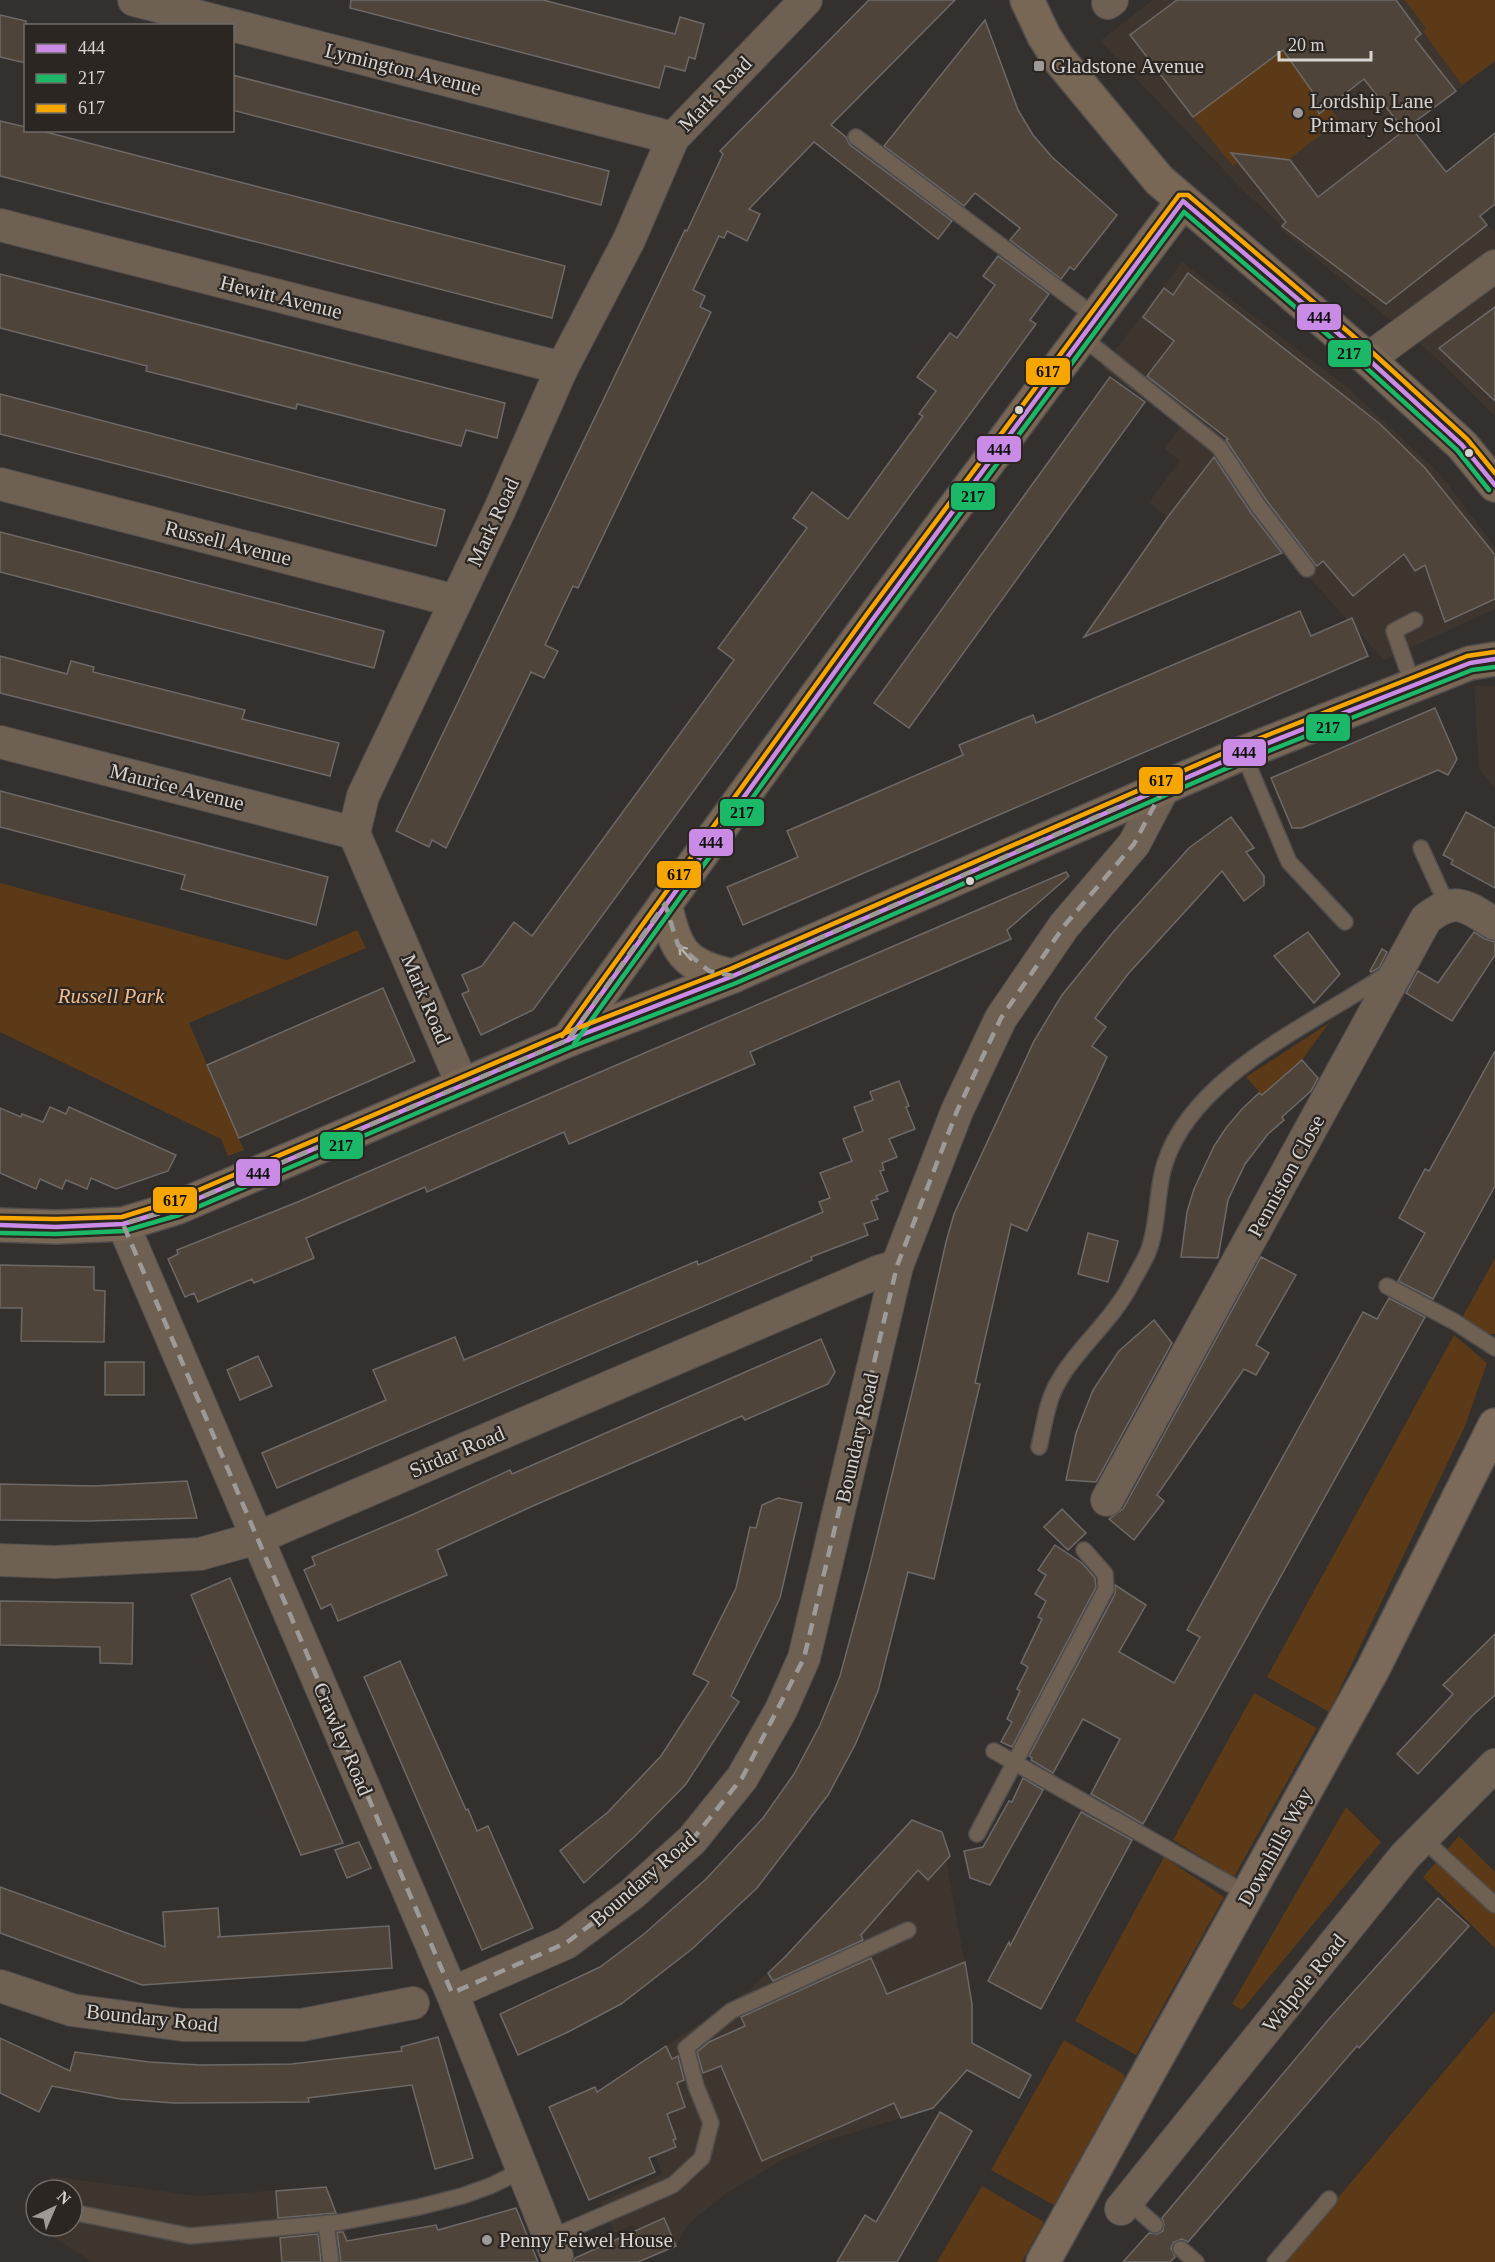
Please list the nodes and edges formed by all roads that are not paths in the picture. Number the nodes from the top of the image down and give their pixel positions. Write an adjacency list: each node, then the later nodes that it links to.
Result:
1 (134, 0): 4 (street, Lymington Avenue)
2 (806, 0): 7 (street, Mark Road)
3 (1028, 0): 8 (main road)
4 (228, 24)
5 (234, 26): 7 (street, Lymington Avenue)
6 (856, 137): 11 (lane)
7 (673, 138): 13 (street, Mark Road)
8 (1183, 201): 11 (main road); 12 (main road)
9 (0, 225): 13 (street, Hewitt Avenue)
10 (1495, 266): 12 (street)
11 (1088, 327): 16 (lane); 26 (main road)
12 (1368, 359): 15 (main road)
13 (562, 368): 17 (street, Mark Road)
14 (0, 484): 17 (street, Russell Avenue)
15 (1495, 485)
16 (1307, 569)
17 (456, 601): 24 (street, Mark Road)
18 (1415, 620): 20 (lane)
19 (1495, 658): 20 (main road)
20 (1413, 685): 22 (main road)
21 (0, 742): 24 (street, Maurice Avenue)
22 (1243, 753): 23 (main road); 28 (lane)
23 (1164, 787): 31 (main road); 36 (street, Boundary Road)
24 (354, 833): 33 (street, Mark Road)
25 (1421, 848): 27 (lane)
26 (665, 904): 31 (main road, one-way to 26); 32 (main road)
27 (1447, 905): 29 (street); 30 (street, Penniston Close)
28 (1345, 922)
29 (1495, 924)
30 (1402, 963): 40 (lane); 41 (street, Penniston Close)
31 (733, 976): 32 (main road)
32 (568, 1040): 33 (main road)
33 (463, 1086): 34 (main road)
34 (123, 1224): 35 (main road); 42 (street, Crawley Road)
35 (0, 1225)
36 (897, 1266): 42 (street, Sirdar Road); 54 (street, Boundary Road)
37 (1388, 1286): 38 (lane)
38 (1495, 1348)
39 (1495, 1425): 50 (main road, Downhills Way)
40 (1039, 1448)
41 (1107, 1500)
42 (257, 1538): 44 (street, Sirdar Road); 54 (street, Crawley Road)
43 (1084, 1550): 46 (lane)
44 (0, 1560)
45 (994, 1751): 46 (lane)
46 (1015, 1764): 48 (lane); 50 (lane)
47 (1495, 1765): 49 (street, Walpole Road)
48 (977, 1834)
49 (1422, 1838): 51 (lane); 58 (street, Walpole Road)
50 (1249, 1894): 65 (main road, Downhills Way)
51 (1495, 1905)
52 (908, 1930): 62 (lane)
53 (0, 1986): 55 (street, Boundary Road)
54 (452, 1994): 56 (street, Crawley Road)
55 (413, 2003)
56 (523, 2170): 60 (lane); 62 (street, Crawley Road)
57 (1329, 2199): 67 (lane)
58 (1125, 2205): 61 (lane)
59 (84, 2214): 60 (lane)
60 (326, 2223): 64 (lane)
61 (1155, 2225)
62 (554, 2247)
63 (1181, 2249): 66 (lane)
64 (331, 2262)
65 (1043, 2262)
66 (1196, 2262)
67 (1275, 2262)

